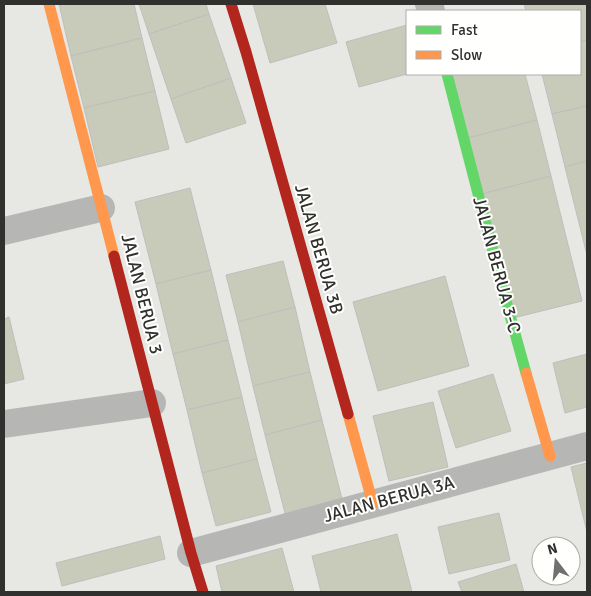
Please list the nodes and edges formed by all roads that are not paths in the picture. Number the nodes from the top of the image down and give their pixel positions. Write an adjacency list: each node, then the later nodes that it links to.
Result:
1 (49, 4): 4 (street, JALAN BERUA 3)
2 (231, 4): 10 (street, JALAN BERUA 3B)
3 (447, 75): 9 (street, JALAN BERUA 3-C)
4 (101, 208): 5 (street); 6 (street, JALAN BERUA 3)
5 (4, 231)
6 (152, 403): 7 (street); 11 (street, JALAN BERUA 3)
7 (4, 424)
8 (587, 446): 9 (street, JALAN BERUA 3A)
9 (550, 456): 10 (street, JALAN BERUA 3A)
10 (373, 504): 11 (street, JALAN BERUA 3A)
11 (191, 553): 12 (street, JALAN BERUA 3)
12 (203, 592)

